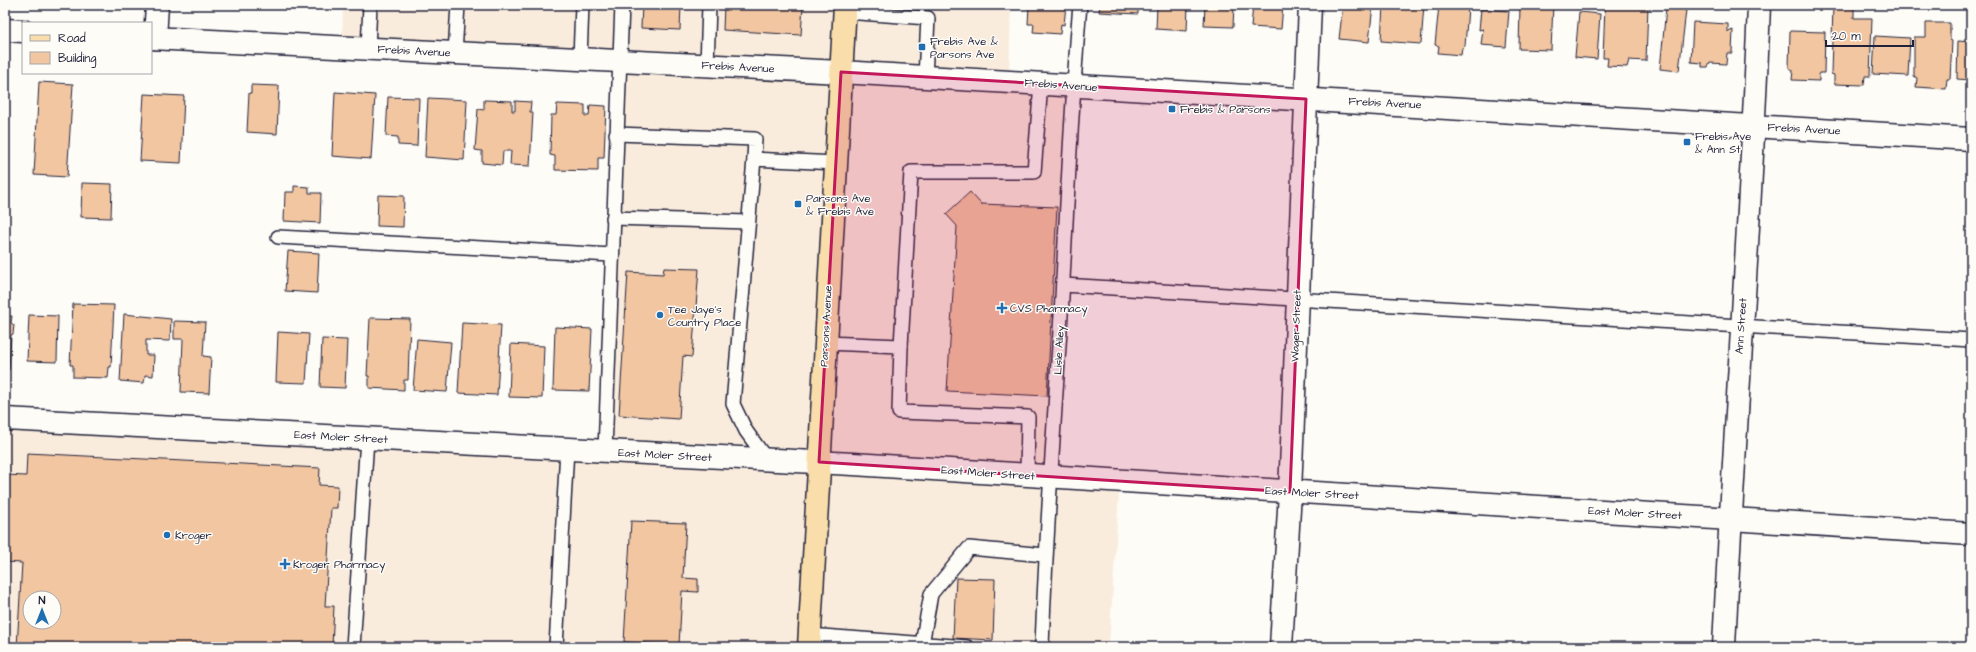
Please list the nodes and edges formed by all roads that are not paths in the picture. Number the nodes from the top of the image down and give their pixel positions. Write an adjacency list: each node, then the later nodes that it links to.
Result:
1 (157, 5): 13 (street)
2 (370, 5): 14 (lane)
3 (458, 5): 15 (lane)
4 (582, 5): 16 (lane)
5 (622, 5): 17 (lane)
6 (709, 5): 18 (lane)
7 (1080, 5): 22 (lane, Lisle Alley)
8 (1310, 5): 23 (street, Wager Street)
9 (1759, 5): 24 (street, Ann Street)
10 (845, 8): 19 (main road, Parsons Avenue); 20 (lane)
11 (5, 30): 12 (street)
12 (22, 31)
13 (153, 38): 14 (street, Frebis Avenue)
14 (368, 49): 15 (street, Frebis Avenue)
15 (455, 53): 16 (street, Frebis Avenue)
16 (580, 59): 17 (street, Frebis Avenue)
17 (619, 61): 18 (street, Frebis Avenue); 25 (lane)
18 (707, 66): 19 (street, Frebis Avenue)
19 (841, 72): 20 (street, Frebis Avenue); 28 (main road, Parsons Avenue)
20 (925, 77): 21 (street, Frebis Avenue)
21 (1041, 83): 22 (street, Frebis Avenue); 38 (lane)
22 (1073, 86): 23 (street, Frebis Avenue); 33 (lane, Lisle Alley)
23 (1306, 99): 24 (street, Frebis Avenue); 34 (street, Wager Street)
24 (1754, 126): 26 (street, Frebis Avenue); 35 (street, Ann Street)
25 (616, 134): 27 (lane); 29 (lane)
26 (1971, 139)
27 (754, 159): 28 (lane); 30 (lane)
28 (836, 163): 37 (main road, Parsons Avenue)
29 (613, 218): 30 (lane); 32 (lane)
30 (748, 222): 43 (lane)
31 (278, 237): 32 (lane)
32 (612, 255): 42 (lane)
33 (1063, 285): 34 (lane); 46 (lane, Lisle Alley)
34 (1298, 298): 35 (lane); 47 (street, Wager Street)
35 (1741, 325): 36 (lane); 48 (street, Ann Street)
36 (1971, 340)
37 (825, 343): 38 (lane); 44 (main road, Parsons Avenue)
38 (901, 346): 45 (lane)
39 (5, 419): 40 (street, East Moler Street)
40 (367, 439): 41 (street, East Moler Street); 53 (lane)
41 (567, 449): 42 (street, East Moler Street); 54 (lane)
42 (605, 451): 43 (street, East Moler Street)
43 (767, 460): 44 (street, East Moler Street)
44 (819, 462): 45 (street, East Moler Street); 51 (main road, Parsons Avenue)
45 (1027, 476): 46 (street, East Moler Street)
46 (1051, 478): 47 (street, East Moler Street); 50 (lane, Lisle Alley)
47 (1290, 492): 48 (street, East Moler Street); 57 (street, Wager Street)
48 (1730, 519): 49 (street, East Moler Street); 58 (street, Ann Street)
49 (1971, 534)
50 (1045, 555): 52 (lane); 56 (lane, Lisle Alley)
51 (809, 641): 52 (lane)
52 (922, 644): 55 (lane)
53 (352, 647)
54 (556, 647)
55 (967, 647)
56 (1042, 647)
57 (1281, 647)
58 (1724, 647)

